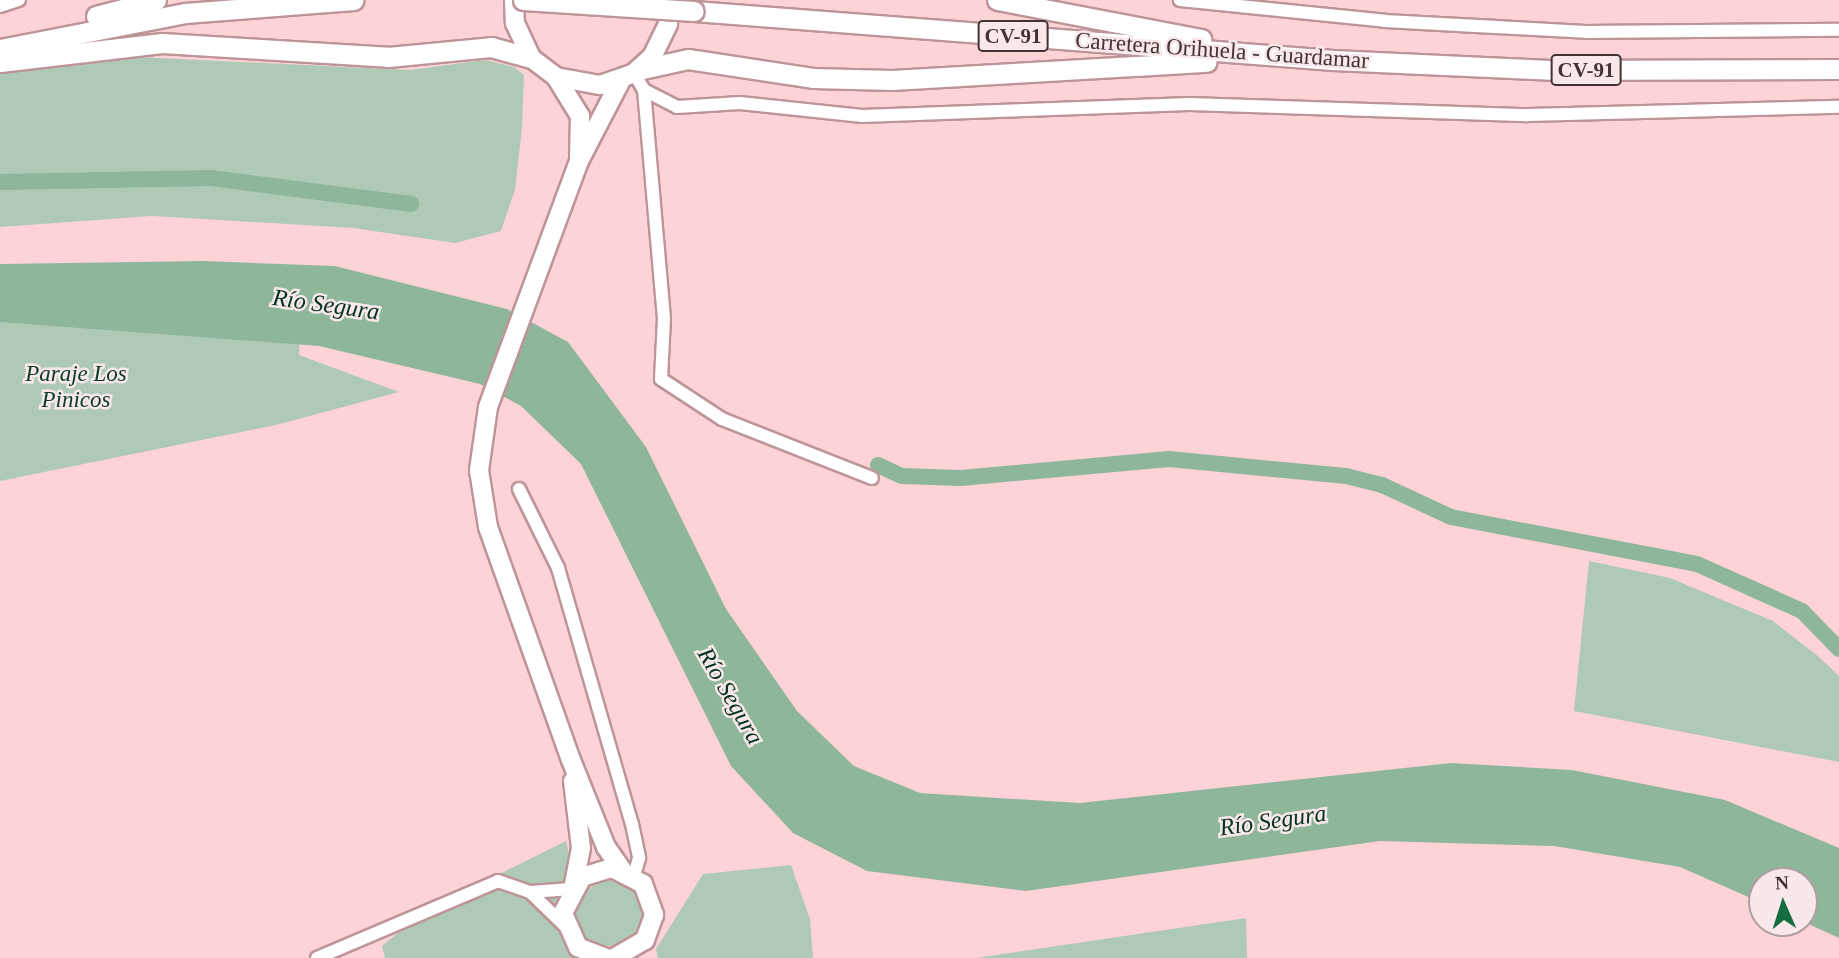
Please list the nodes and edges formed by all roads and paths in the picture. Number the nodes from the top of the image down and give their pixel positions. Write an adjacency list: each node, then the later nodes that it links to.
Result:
1 (19, 0): 9 (street)
2 (156, 0): 11 (main road)
3 (354, 0): 12 (main road)
4 (514, 0): 13 (main road)
5 (523, 0): 14 (main road, Carretera Orihuela - Guardamar / CV-91, bridge)
6 (668, 0): 17 (main road)
7 (997, 0): 14 (main road)
8 (1180, 0): 10 (street)
9 (0, 6)
10 (1839, 30)
11 (0, 41)
12 (0, 49)
13 (531, 58): 15 (main road); 18 (main road)
14 (1333, 60): 16 (main road, Carretera Orihuela - Guardamar / CV-91); 17 (main road)
15 (0, 62)
16 (1839, 69)
17 (631, 74): 18 (main road); 19 (street); 21 (main road)
18 (556, 77): 21 (main road)
19 (644, 90): 20 (street); 22 (street)
20 (1839, 107)
21 (579, 161): 24 (main road)
22 (872, 478)
23 (519, 489): 25 (street)
24 (571, 760): 25 (main road); 26 (main road)
25 (628, 873): 26 (main road); 29 (main road)
26 (573, 886): 27 (street); 28 (main road)
27 (530, 892): 28 (street); 30 (street)
28 (565, 926): 31 (main road)
29 (645, 949): 33 (main road)
30 (317, 958)
31 (600, 958): 32 (main road)
32 (606, 958)
33 (614, 958)

